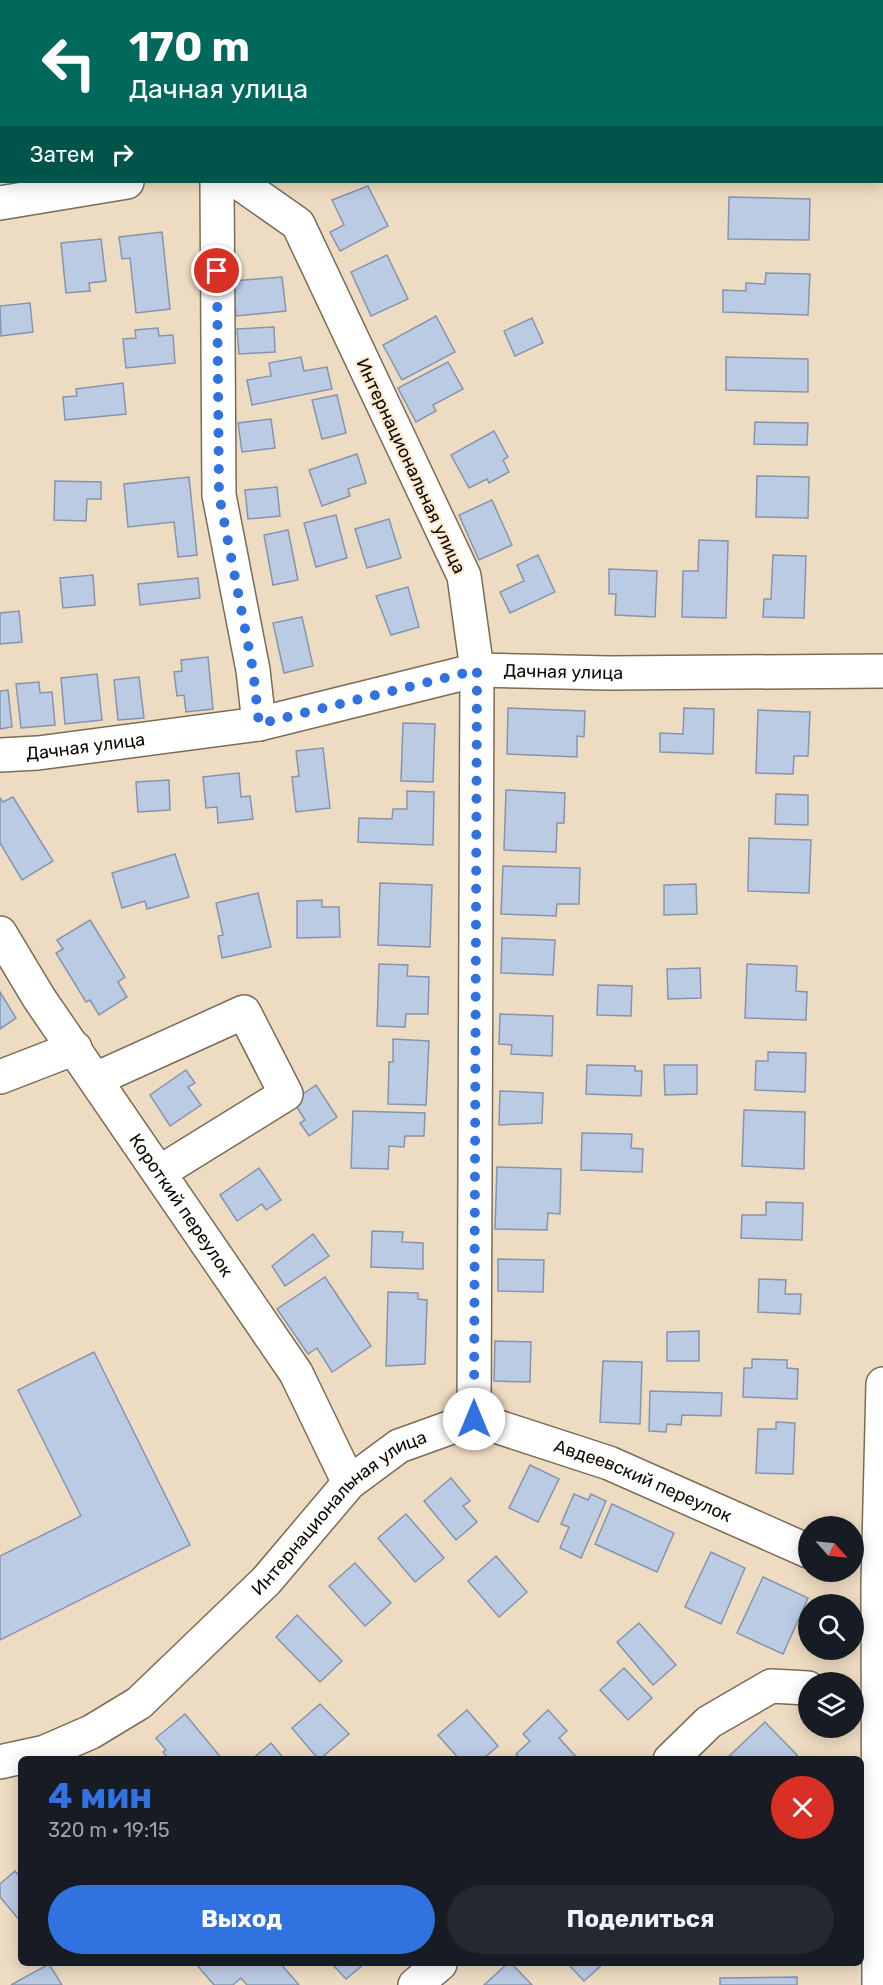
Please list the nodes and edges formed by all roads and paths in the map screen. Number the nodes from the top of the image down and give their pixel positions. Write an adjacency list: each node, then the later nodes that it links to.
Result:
1 (122, 183): 4 (street)
2 (217, 183): 7 (street)
3 (238, 183): 5 (street, Интернациональная улица)
4 (0, 202)
5 (477, 670): 6 (street, Дачная улица); 7 (street, Дачная улица); 15 (street, Интернациональная улица)
6 (883, 671)
7 (259, 724): 8 (street, Дачная улица)
8 (0, 755)
9 (0, 933): 10 (street, Короткий переулок)
10 (75, 1048): 11 (street); 12 (street, Короткий переулок)
11 (0, 1077)
12 (96, 1079): 13 (street, Короткий переулок); 13 (street)
13 (160, 1172): 16 (street, Короткий переулок)
14 (883, 1384): 18 (street)
15 (474, 1419): 16 (street, Интернациональная улица); 17 (street, Авдеевский переулок)
16 (349, 1483): 22 (street, Интернациональная улица)
17 (798, 1547)
18 (865, 1578): 19 (street)
19 (881, 1653): 21 (street)
20 (798, 1687): 23 (street)
21 (867, 1691): 28 (street)
22 (27, 1756)
23 (674, 1756)
24 (18, 1758): 25 (street, Интернациональная улица)
25 (0, 1762)
26 (438, 1966): 27 (street)
27 (415, 1985)
28 (879, 1985)

